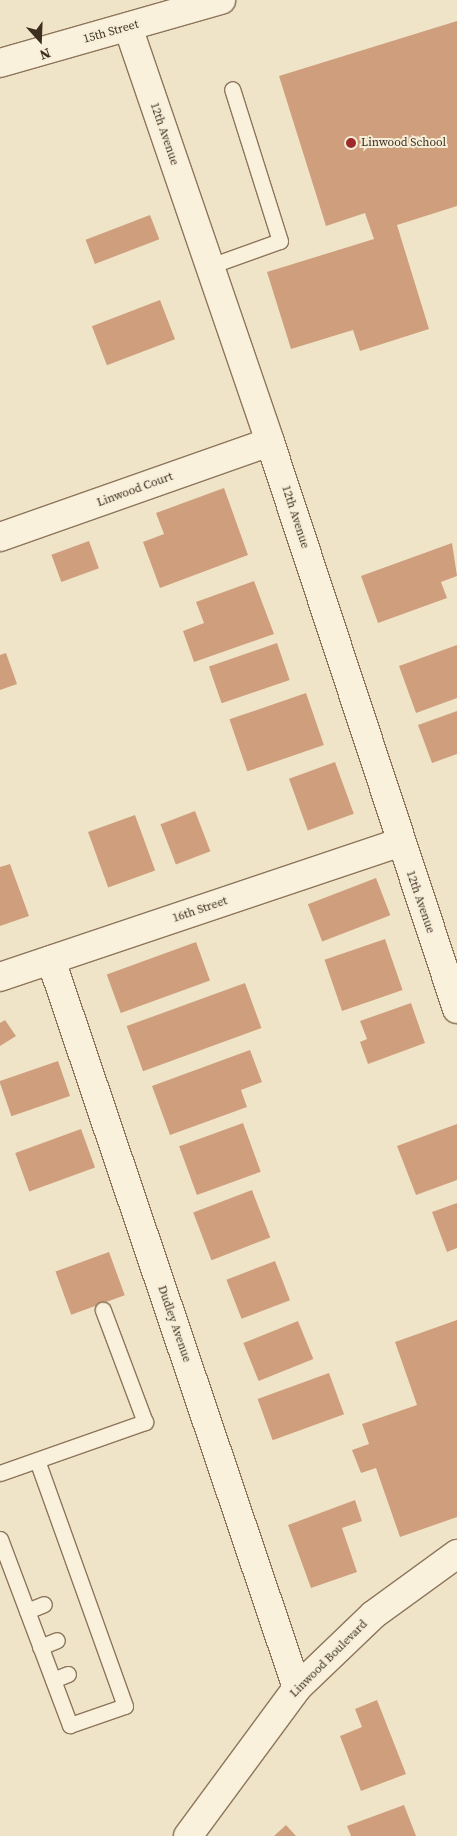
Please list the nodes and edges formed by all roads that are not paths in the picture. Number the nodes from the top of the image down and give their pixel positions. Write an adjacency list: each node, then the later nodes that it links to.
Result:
1 (221, 0): 2 (street, 15th Street)
2 (128, 27): 3 (street, 15th Street); 5 (street, 12th Avenue)
3 (0, 63)
4 (232, 90): 5 (lane)
5 (210, 266): 6 (street, 12th Avenue)
6 (270, 442): 7 (street, Linwood Court); 8 (street, 12th Avenue)
7 (0, 538)
8 (400, 842): 9 (street, 16th Street); 11 (street, 12th Avenue)
9 (51, 960): 10 (street, 16th Street); 23 (street, Dudley Avenue)
10 (0, 977)
11 (457, 1009)
12 (103, 1310): 13 (lane)
13 (38, 1460): 14 (lane); 22 (lane)
14 (0, 1473)
15 (0, 1539): 18 (lane)
16 (457, 1554): 23 (street, Linwood Boulevard)
17 (44, 1604): 18 (lane)
18 (27, 1611): 20 (lane)
19 (57, 1640): 20 (lane)
20 (40, 1647): 22 (lane)
21 (68, 1674): 22 (lane)
22 (53, 1680)
23 (297, 1688): 24 (street, Linwood Boulevard)
24 (188, 1836)

